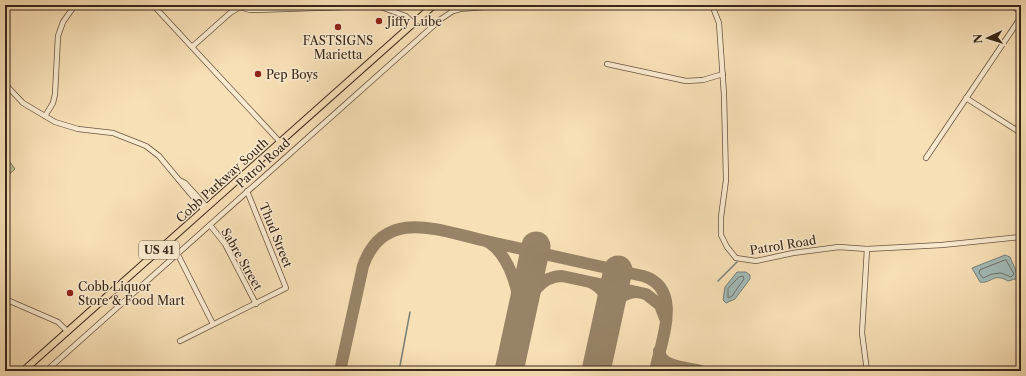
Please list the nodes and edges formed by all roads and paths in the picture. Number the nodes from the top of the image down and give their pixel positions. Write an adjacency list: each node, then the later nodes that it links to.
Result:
1 (75, 5): 15 (street)
2 (153, 5): 10 (street)
3 (510, 5): 19 (street, Patrol Road)
4 (712, 5): 12 (street, Patrol Road)
5 (1011, 5): 7 (street)
6 (432, 6): 9 (main road, Cobb Parkway South / US 41)
7 (1021, 12)
8 (1021, 17): 14 (street)
9 (414, 24): 10 (street); 17 (main road, Cobb Parkway South / US 41)
10 (193, 46): 17 (street)
11 (607, 64): 12 (street)
12 (723, 74): 23 (street, Patrol Road)
13 (5, 84): 15 (street)
14 (966, 98): 16 (street); 18 (street)
15 (45, 116): 20 (street)
16 (1021, 133)
17 (280, 142): 20 (main road, Cobb Parkway South / US 41)
18 (926, 158)
19 (247, 191): 21 (street, Patrol Road); 26 (street, Thud Street)
20 (205, 209): 28 (main road, Cobb Parkway South / US 41)
21 (210, 225): 24 (street, Patrol Road); 26 (street, Sabre Street)
22 (1021, 237): 23 (street, Patrol Road)
23 (866, 249): 32 (street)
24 (178, 253): 27 (street); 31 (street, Patrol Road)
25 (5, 299): 28 (street)
26 (256, 304): 27 (street)
27 (213, 324): 29 (street)
28 (68, 332): 30 (main road, Cobb Parkway South / US 41)
29 (180, 341)
30 (23, 371)
31 (46, 371)
32 (867, 371)

